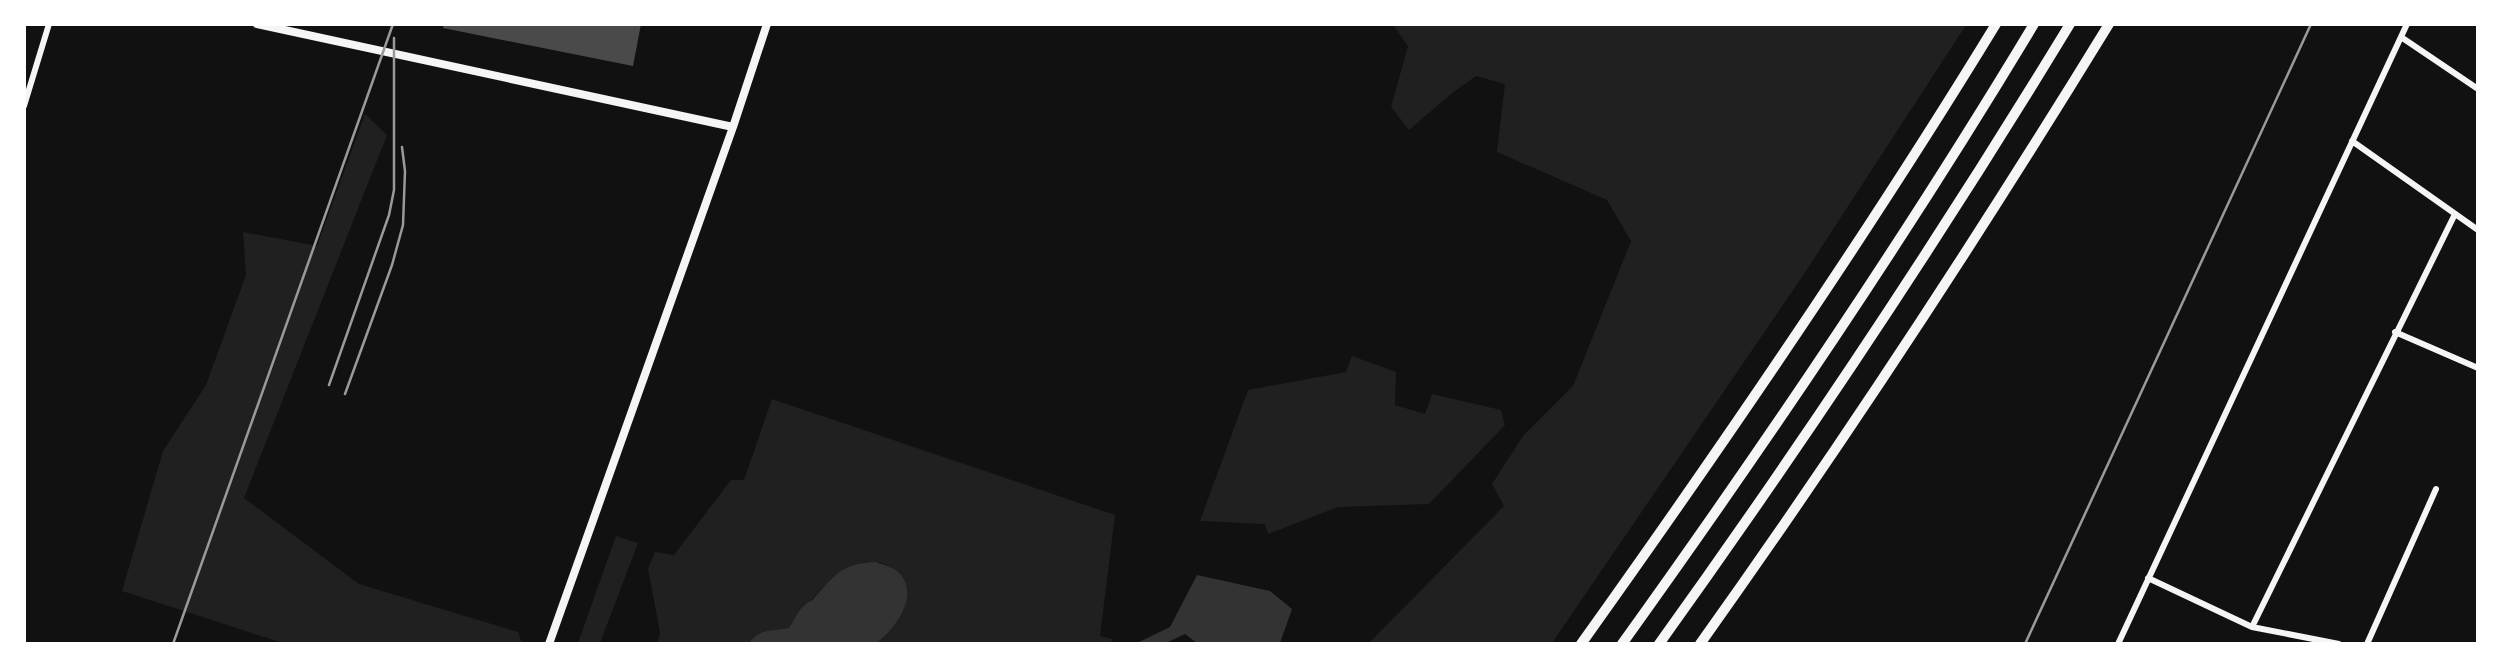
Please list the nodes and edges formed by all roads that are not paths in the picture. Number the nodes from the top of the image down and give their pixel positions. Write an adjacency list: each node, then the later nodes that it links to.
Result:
1 (49, 24): 11 (street)
2 (257, 24): 12 (street)
3 (767, 24): 12 (street)
4 (1996, 24): 22 (highway)
5 (2034, 24): 23 (highway)
6 (2070, 24): 24 (highway)
7 (2109, 24): 25 (highway)
8 (2407, 24): 9 (street)
9 (2401, 37): 10 (street); 13 (street)
10 (2477, 89)
11 (24, 106)
12 (733, 127): 21 (street)
13 (2352, 141): 14 (street); 19 (street)
14 (2455, 214): 15 (street); 16 (street)
15 (2477, 230)
16 (2395, 332): 17 (street); 20 (street)
17 (2477, 368)
18 (2436, 489): 28 (street)
19 (2148, 578): 20 (street); 26 (street)
20 (2252, 627): 27 (street)
21 (549, 643)
22 (1581, 643)
23 (1622, 643)
24 (1659, 643)
25 (1700, 643)
26 (2118, 643)
27 (2339, 643)
28 (2367, 643)

